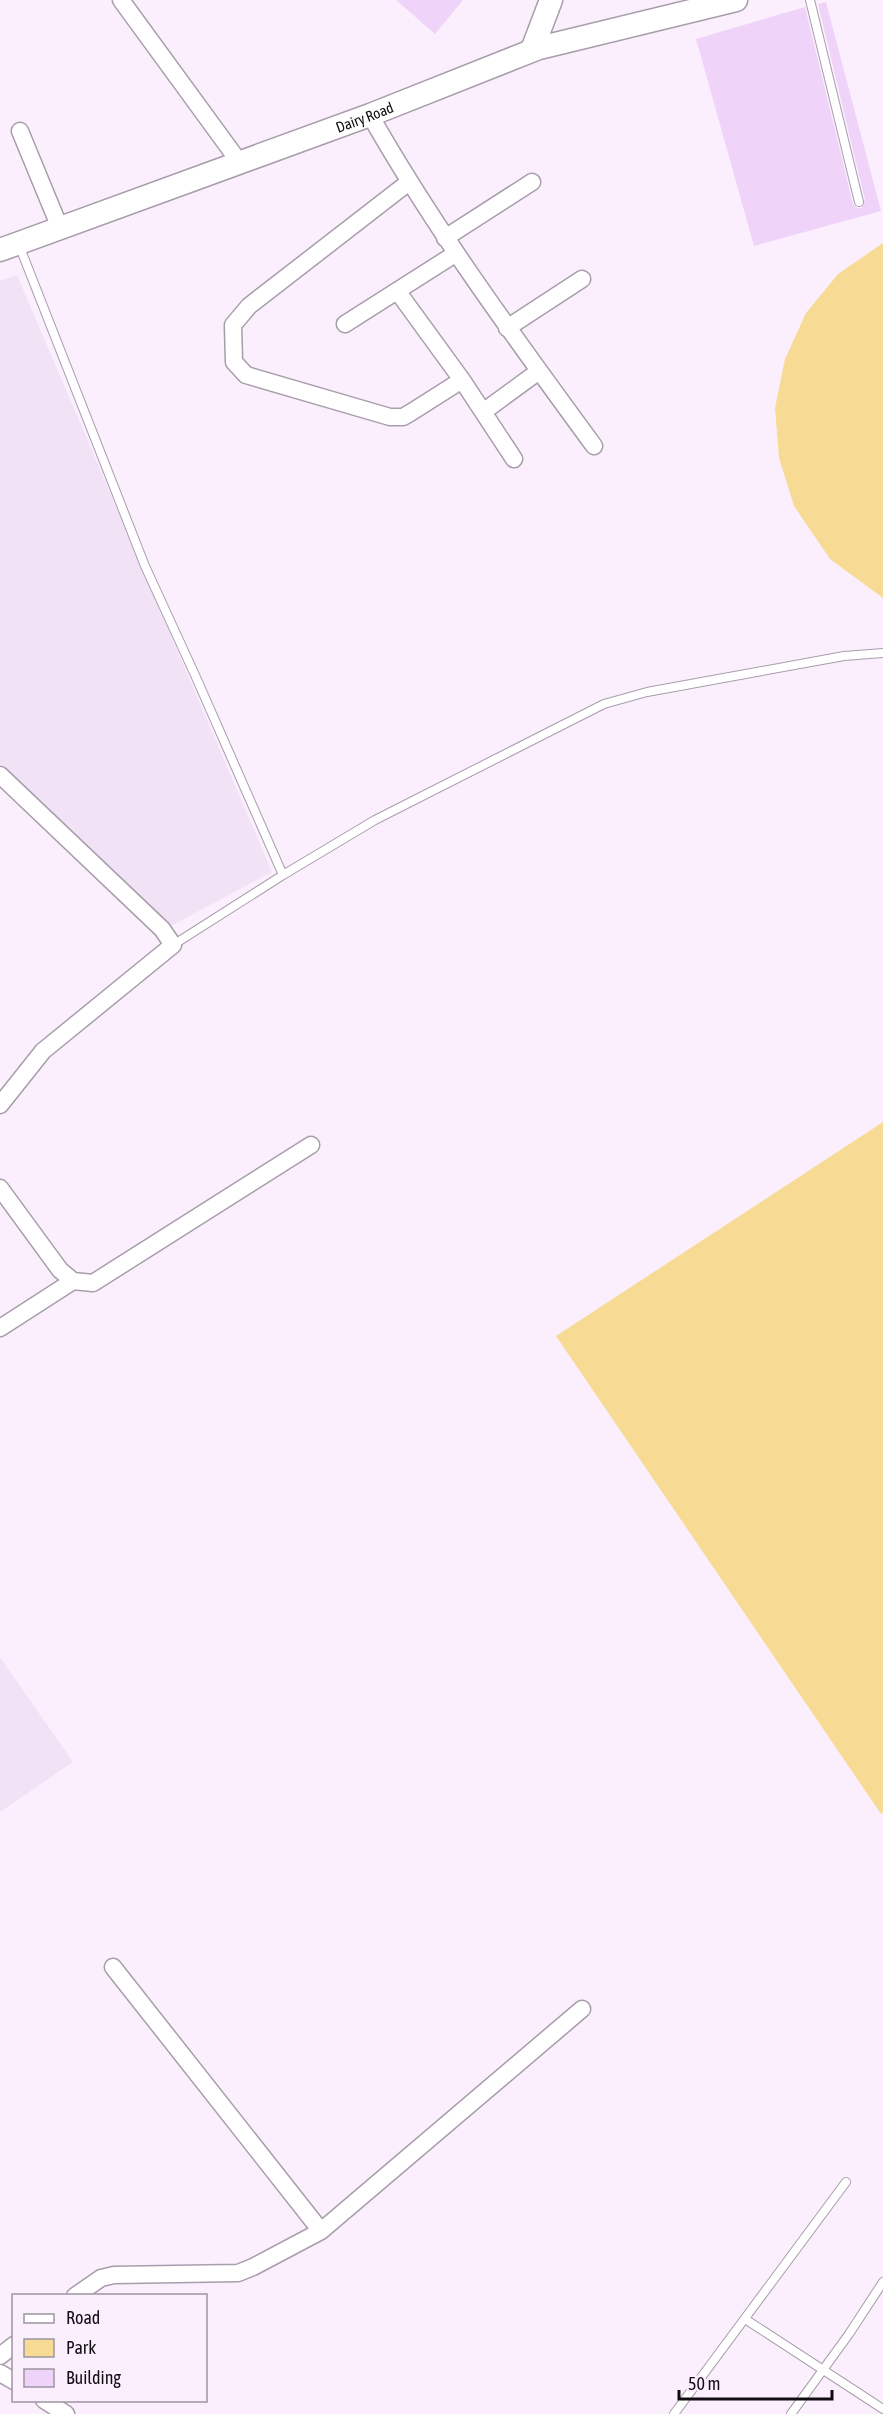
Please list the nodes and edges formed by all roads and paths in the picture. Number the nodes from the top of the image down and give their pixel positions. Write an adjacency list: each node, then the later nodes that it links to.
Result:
1 (121, 0): 8 (street)
2 (552, 0): 5 (street)
3 (736, 0): 5 (street, Dairy Road)
4 (810, 0): 11 (lane)
5 (532, 50): 6 (street, Dairy Road)
6 (370, 115): 8 (street, Dairy Road); 9 (street)
7 (20, 131): 12 (street)
8 (240, 163): 12 (street, Dairy Road)
9 (409, 182): 13 (street); 21 (street)
10 (532, 182): 13 (street)
11 (859, 202)
12 (60, 228): 14 (street, Dairy Road)
13 (445, 238): 15 (street)
14 (9, 247): 27 (lane)
15 (455, 254): 17 (street); 19 (street)
16 (582, 279): 19 (street)
17 (398, 292): 18 (street); 21 (street)
18 (345, 324)
19 (507, 328): 20 (street)
20 (539, 371): 22 (street); 23 (street)
21 (462, 380): 22 (street)
22 (483, 412): 24 (street)
23 (594, 446)
24 (514, 459)
25 (883, 653): 27 (lane)
26 (0, 775): 28 (street)
27 (283, 875): 28 (lane)
28 (173, 945): 29 (street)
29 (0, 1105)
30 (310, 1145): 32 (street)
31 (0, 1188): 32 (street)
32 (73, 1281): 33 (street)
33 (0, 1328)
34 (113, 1967): 37 (street)
35 (582, 2009): 37 (street)
36 (846, 2182): 40 (lane)
37 (321, 2231): 39 (street)
38 (883, 2282): 43 (lane)
39 (77, 2294)
40 (745, 2319): 43 (lane); 47 (lane)
41 (12, 2347): 42 (street)
42 (0, 2356)
43 (824, 2370): 45 (lane); 48 (lane)
44 (47, 2402): 46 (street)
45 (883, 2409)
46 (66, 2414)
47 (675, 2414)
48 (791, 2414)

